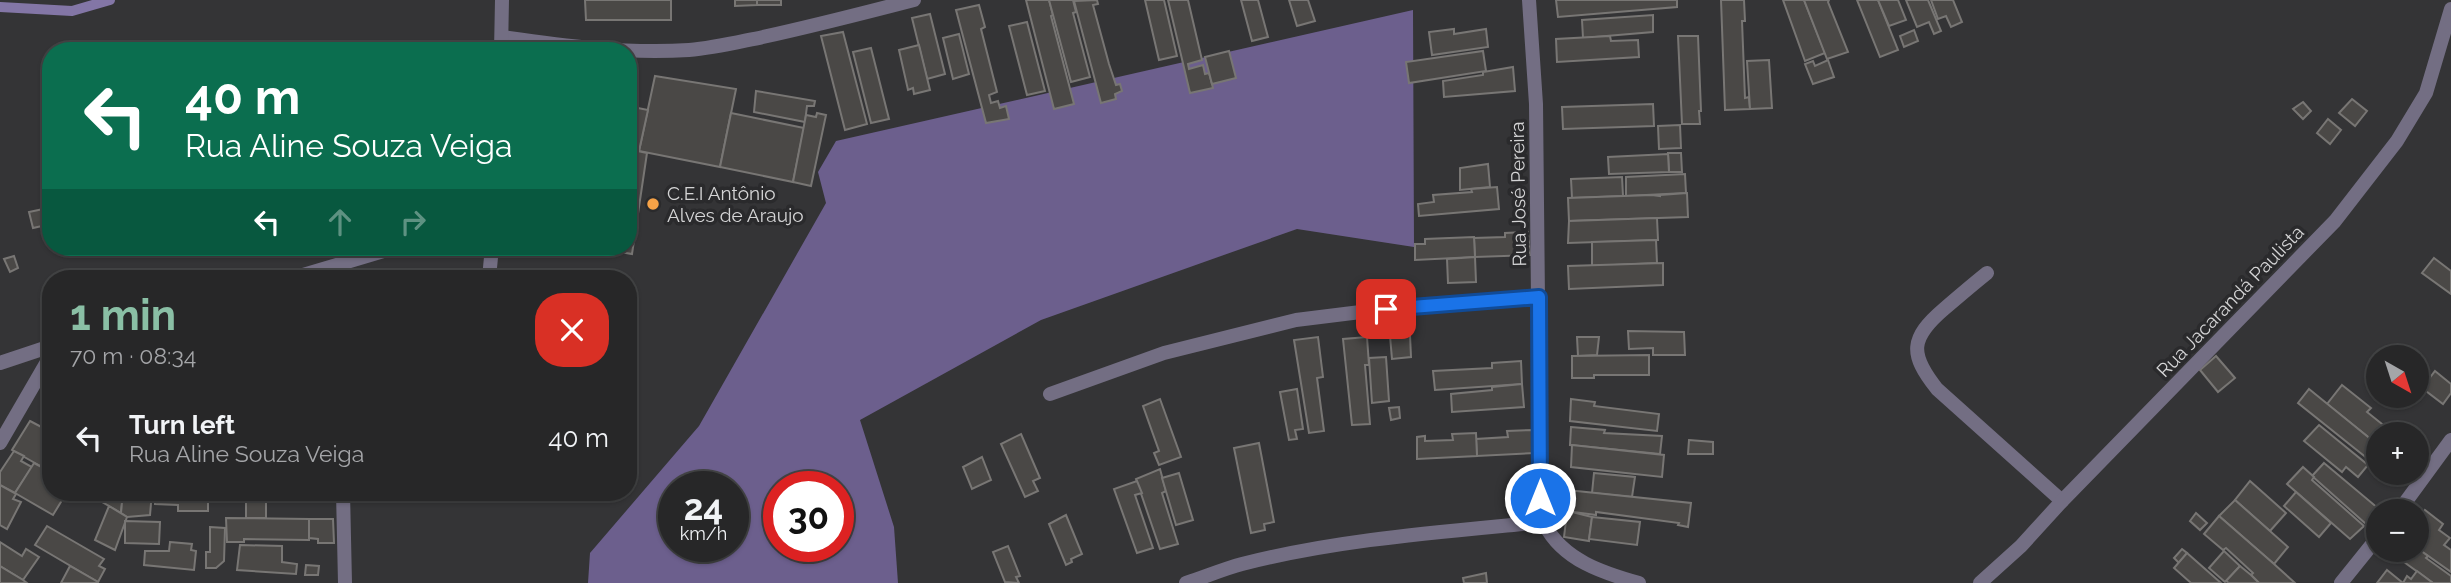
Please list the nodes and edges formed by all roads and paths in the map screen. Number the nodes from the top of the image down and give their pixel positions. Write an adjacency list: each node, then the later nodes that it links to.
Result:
1 (502, 0): 5 (street)
2 (914, 0): 6 (street)
3 (1529, 0): 10 (street, Rua José Pereira)
4 (2451, 9): 19 (street, Rua Jacarandá Paulista)
5 (501, 42)
6 (637, 51)
7 (376, 256): 8 (street)
8 (344, 270)
9 (1987, 273): 19 (street)
10 (1539, 297): 14 (street); 20 (street, Rua José Pereira)
11 (42, 349): 12 (street)
12 (0, 363)
13 (42, 371): 16 (street)
14 (1050, 394)
15 (2451, 440): 17 (street)
16 (0, 443)
17 (2408, 499)
18 (343, 501): 22 (street)
19 (2062, 501): 25 (street, Rua Jacarandá Paulista)
20 (1543, 523): 23 (street); 24 (street)
21 (2366, 552): 26 (street)
22 (345, 583)
23 (1186, 583)
24 (1639, 583)
25 (1980, 583)
26 (2341, 583)

